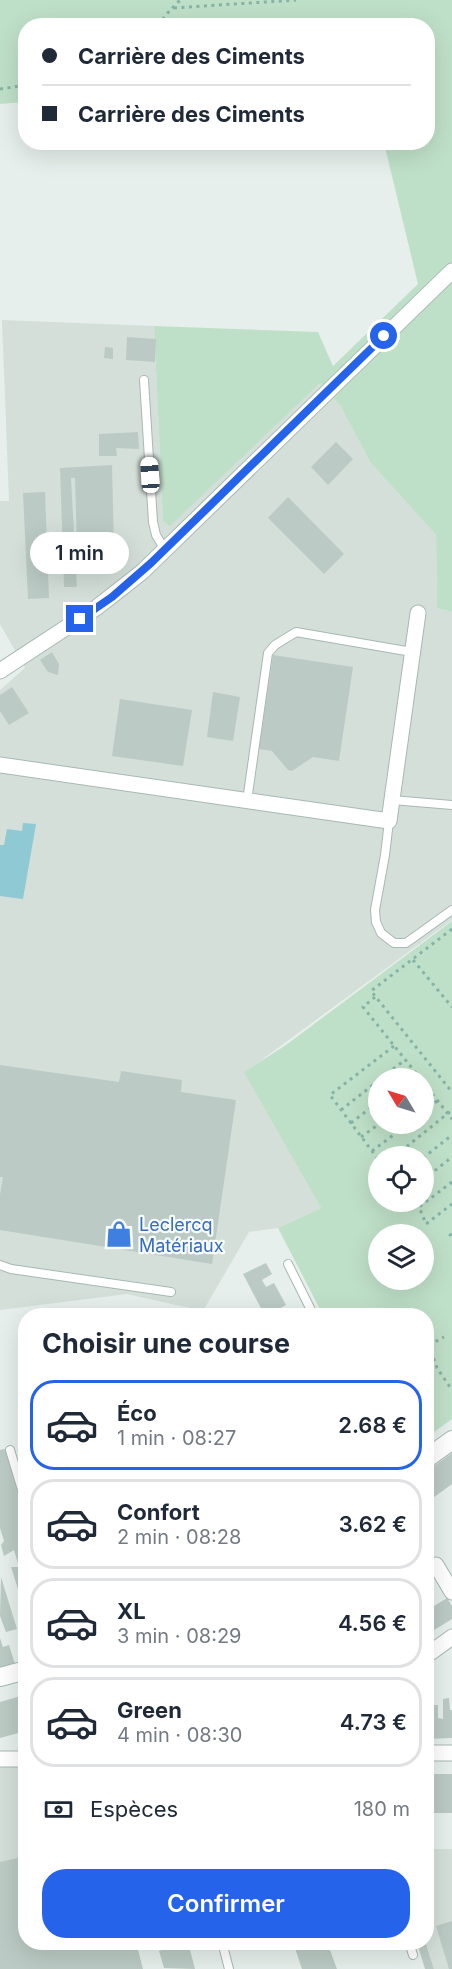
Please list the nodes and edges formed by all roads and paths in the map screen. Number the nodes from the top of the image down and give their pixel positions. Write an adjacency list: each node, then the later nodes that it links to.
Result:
1 (180, 0): 3 (path)
2 (296, 0): 3 (path)
3 (174, 8): 4 (path)
4 (164, 18)
5 (18, 86): 6 (path)
6 (0, 89)
7 (452, 271): 9 (street)
8 (144, 380): 9 (lane)
9 (165, 550): 12 (street)
10 (418, 613): 11 (street)
11 (412, 651): 14 (street); 15 (lane)
12 (0, 671)
13 (0, 765): 15 (street)
14 (392, 800): 16 (lane); 17 (street)
15 (247, 801): 17 (street)
16 (452, 805)
17 (389, 821): 18 (lane)
18 (452, 910)
19 (452, 929): 20 (path)
20 (413, 960): 21 (path); 22 (path)
21 (375, 997): 23 (path); 28 (path)
22 (452, 1007)
23 (394, 1046): 24 (path); 32 (path)
24 (405, 1060): 25 (path); 26 (path)
25 (395, 1068)
26 (412, 1068)
27 (368, 1089): 32 (path)
28 (452, 1092)
29 (434, 1098): 30 (path)
30 (437, 1101): 31 (path); 35 (path)
31 (434, 1103)
32 (341, 1110): 37 (path)
33 (368, 1110): 37 (path)
34 (452, 1110): 35 (path)
35 (447, 1113): 36 (path); 44 (path)
36 (452, 1119)
37 (351, 1123): 41 (path)
38 (368, 1132): 41 (path)
39 (395, 1134): 43 (path)
40 (452, 1135): 45 (path)
41 (362, 1137): 42 (path)
42 (368, 1146)
43 (379, 1146)
44 (407, 1146)
45 (434, 1149)
46 (452, 1157): 47 (path)
47 (434, 1171)
48 (452, 1182): 49 (path)
49 (452, 1204)
50 (288, 1264): 53 (lane)
51 (0, 1265): 52 (lane)
52 (171, 1292)
53 (310, 1308)
54 (444, 1336): 55 (path)
55 (434, 1342)
56 (434, 1359): 57 (path)
57 (452, 1390)
58 (452, 1440): 60 (street)
59 (10, 1450): 61 (lane)
60 (434, 1453)
61 (18, 1476)
62 (436, 1565): 63 (street)
63 (452, 1592)
64 (452, 1637): 65 (street)
65 (434, 1650)
66 (18, 1672): 67 (street)
67 (0, 1677)
68 (434, 1753): 69 (street)
69 (452, 1753)
70 (0, 1759): 71 (street)
71 (18, 1760)
72 (224, 1950): 75 (lane)
73 (411, 1950): 74 (lane)
74 (413, 1955)
75 (229, 1969)

